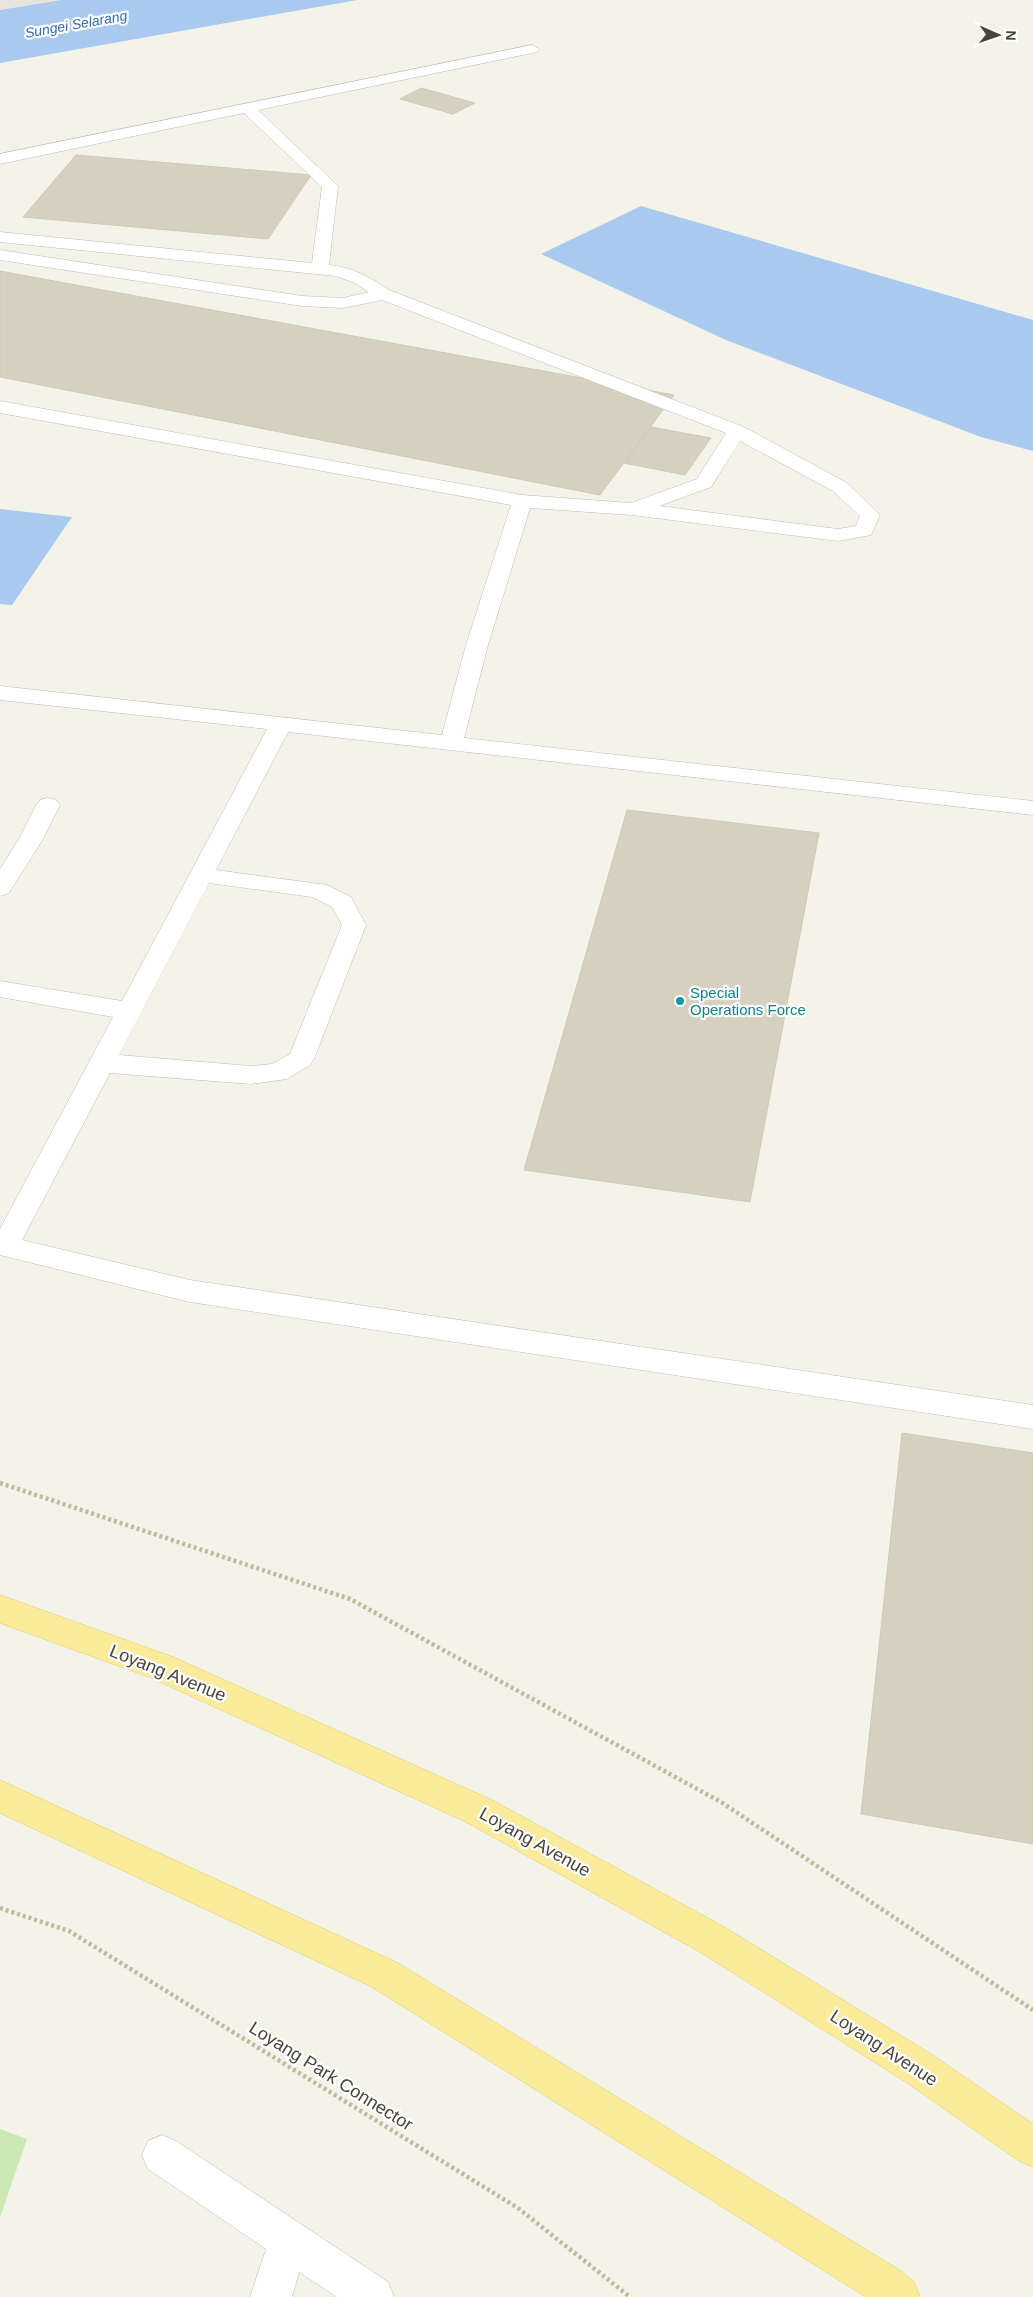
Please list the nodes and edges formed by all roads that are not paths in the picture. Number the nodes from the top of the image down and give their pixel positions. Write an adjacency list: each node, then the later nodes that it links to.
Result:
1 (532, 49): 2 (lane)
2 (247, 108): 3 (lane); 6 (lane)
3 (0, 159)
4 (0, 237): 6 (lane)
5 (0, 255): 7 (lane)
6 (320, 268): 7 (lane)
7 (383, 294): 9 (lane)
8 (0, 407): 10 (lane)
9 (737, 430): 11 (lane); 11 (lane)
10 (522, 501): 11 (lane); 14 (lane)
11 (632, 509)
12 (0, 693): 13 (lane)
13 (281, 724): 14 (lane); 17 (lane)
14 (452, 742): 16 (lane)
15 (48, 805): 18 (lane)
16 (1033, 808)
17 (201, 875): 20 (lane); 21 (lane)
18 (0, 888)
19 (0, 990): 20 (lane)
20 (129, 1011): 21 (lane)
21 (102, 1063): 22 (lane)
22 (3, 1245): 23 (lane)
23 (1033, 1417)
24 (0, 1609): 26 (main road, Loyang Avenue)
25 (0, 1796): 31 (main road)
26 (1033, 2147)
27 (162, 2155): 28 (lane)
28 (289, 2240): 29 (lane); 30 (lane)
29 (271, 2297)
30 (373, 2297)
31 (899, 2297)

